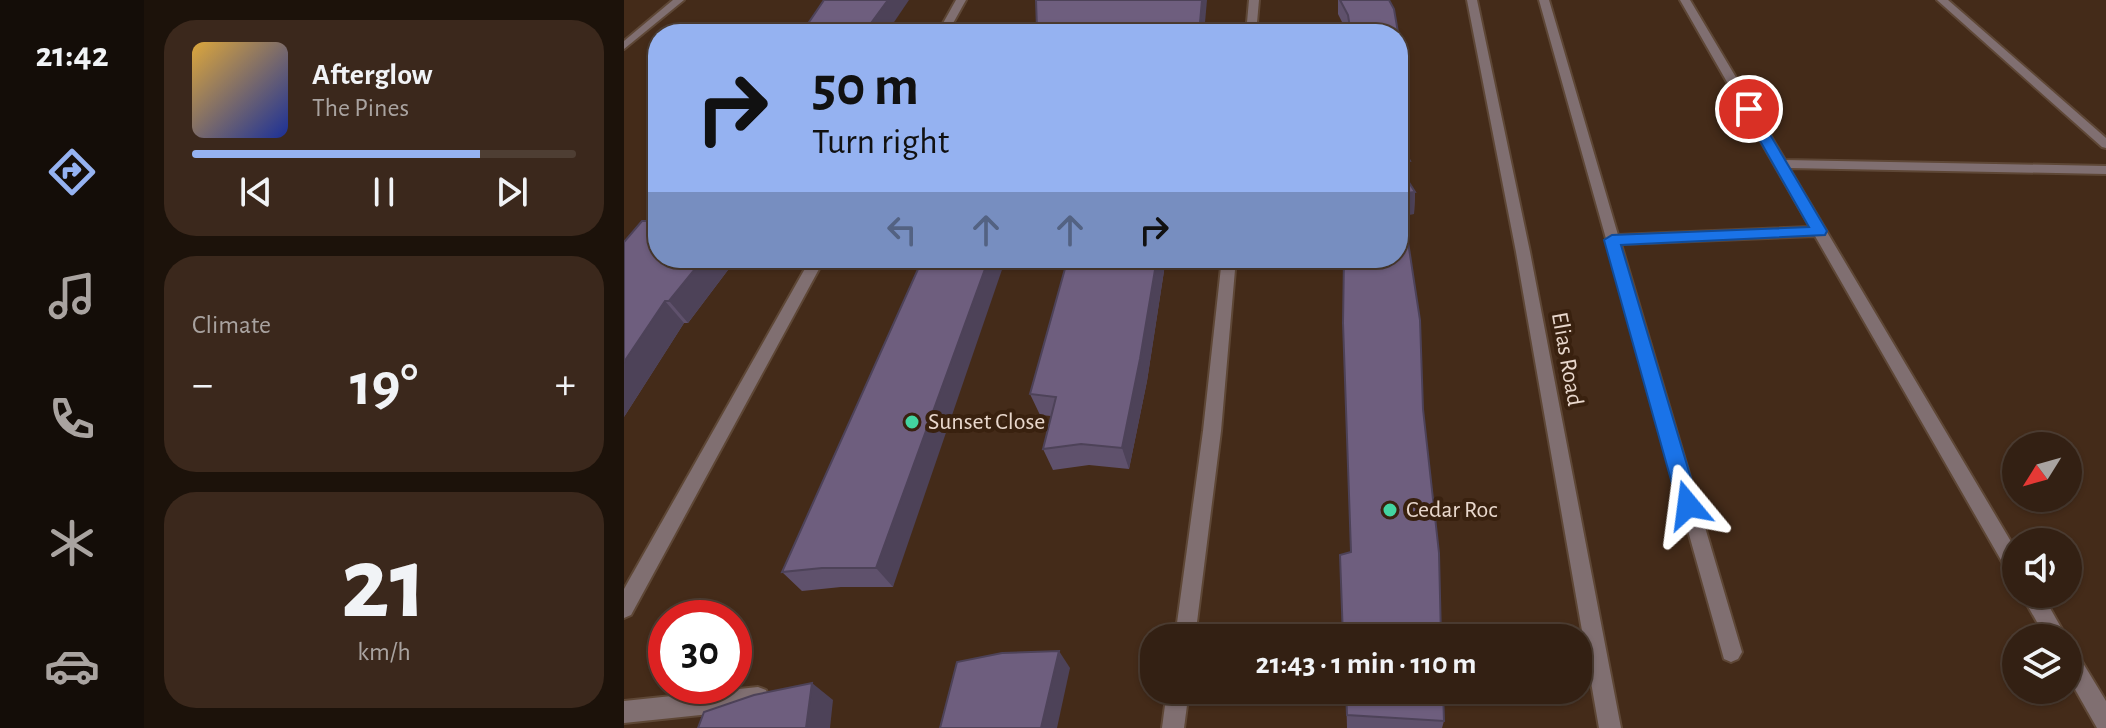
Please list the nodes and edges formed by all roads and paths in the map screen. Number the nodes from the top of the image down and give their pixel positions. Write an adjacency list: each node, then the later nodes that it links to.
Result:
1 (679, 0): 8 (street)
2 (961, 0): 9 (street)
3 (1254, 0): 10 (street)
4 (1472, 0): 30 (street, Elias Road)
5 (1544, 0): 17 (street)
6 (1685, 0): 14 (street)
7 (1942, 0): 13 (street)
8 (650, 24)
9 (948, 24)
10 (1252, 24)
11 (648, 26): 12 (street)
12 (624, 46)
13 (2106, 144)
14 (1780, 164): 15 (street); 16 (street)
15 (2106, 170)
16 (1820, 231): 17 (street); 20 (street)
17 (1612, 240): 23 (street)
18 (812, 268): 21 (street)
19 (1228, 268): 22 (street)
20 (2002, 544)
21 (624, 608)
22 (1187, 624)
23 (1731, 652)
24 (2082, 681): 28 (street)
25 (775, 696): 27 (street)
26 (1176, 704): 29 (street)
27 (624, 712)
28 (2106, 722)
29 (1173, 728)
30 (1610, 728)

